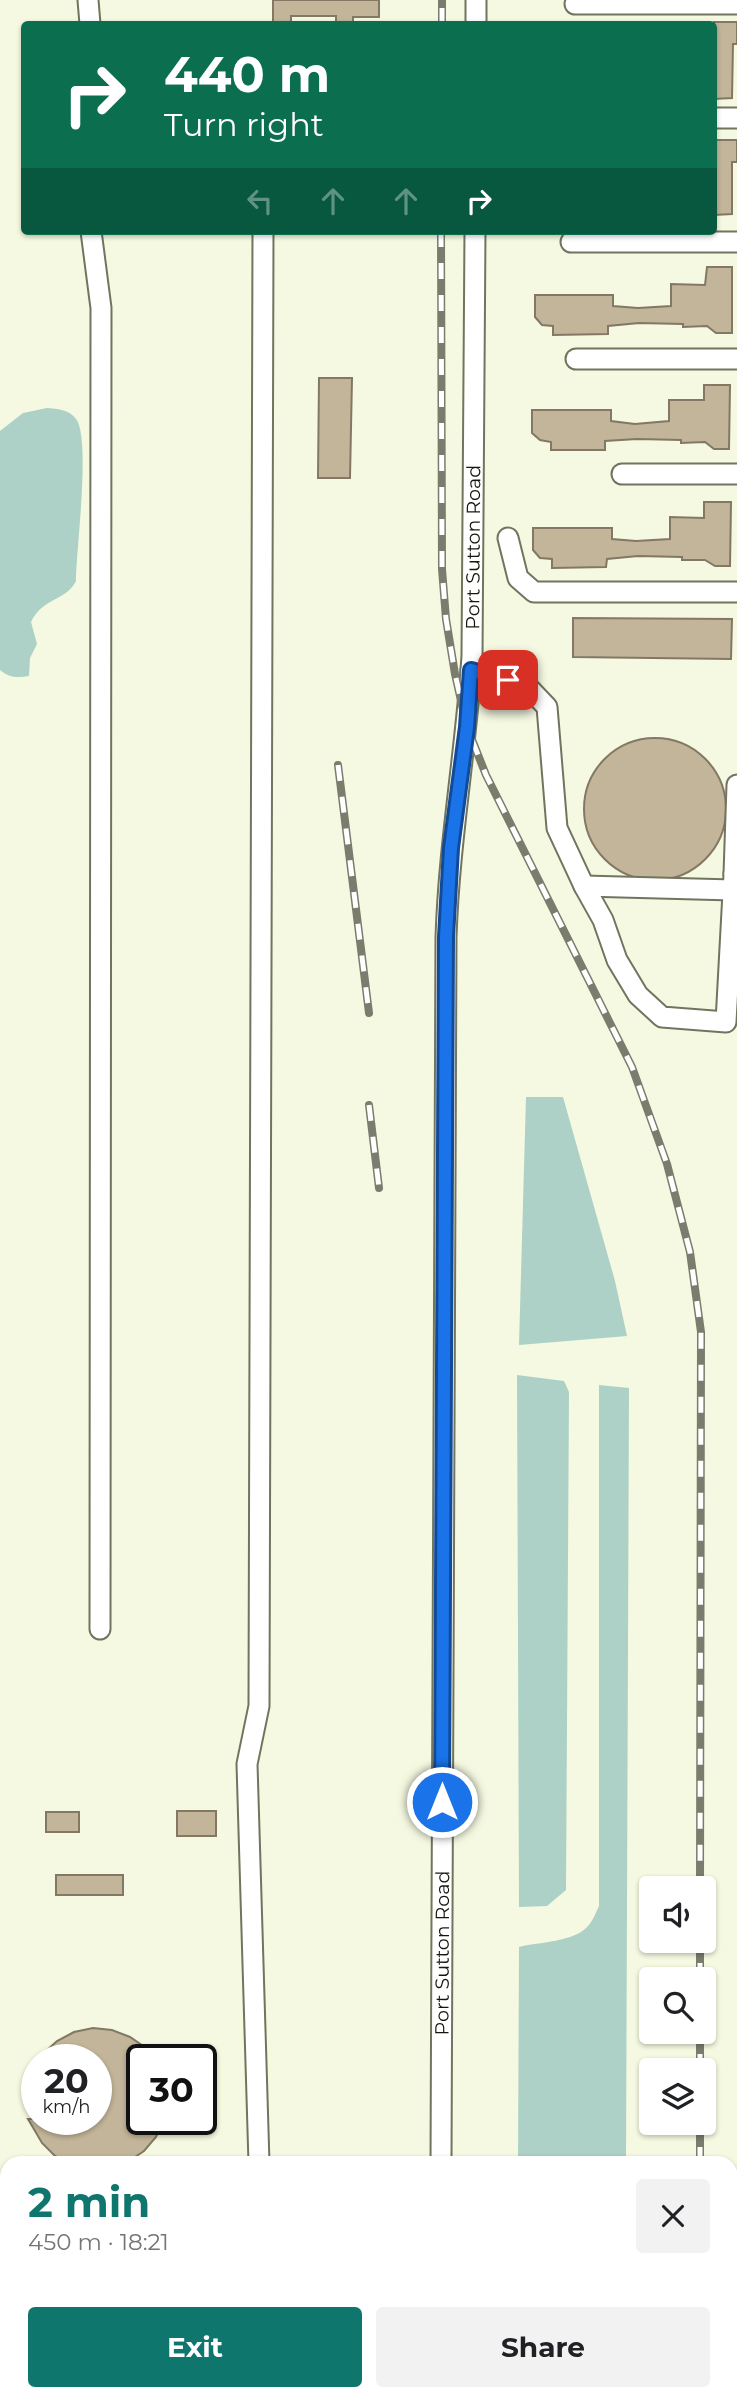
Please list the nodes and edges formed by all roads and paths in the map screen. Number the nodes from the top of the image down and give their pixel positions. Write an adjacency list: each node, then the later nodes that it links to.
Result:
1 (88, 0): 5 (street)
2 (476, 0): 6 (street)
3 (575, 4): 4 (street)
4 (737, 4)
5 (90, 21)
6 (476, 21)
7 (717, 118): 8 (street)
8 (737, 118)
9 (92, 235): 24 (street)
10 (263, 235): 25 (street)
11 (475, 235): 20 (street, Port Sutton Road)
12 (571, 242): 13 (street)
13 (737, 242)
14 (576, 359): 15 (street)
15 (737, 359)
16 (622, 474): 17 (street)
17 (737, 474)
18 (508, 538): 19 (street)
19 (737, 592)
20 (471, 670): 23 (street); 26 (street, Port Sutton Road)
21 (737, 785): 22 (street)
22 (735, 877): 23 (street); 23 (street)
23 (584, 886)
24 (100, 1629)
25 (259, 2156)
26 (441, 2156)

